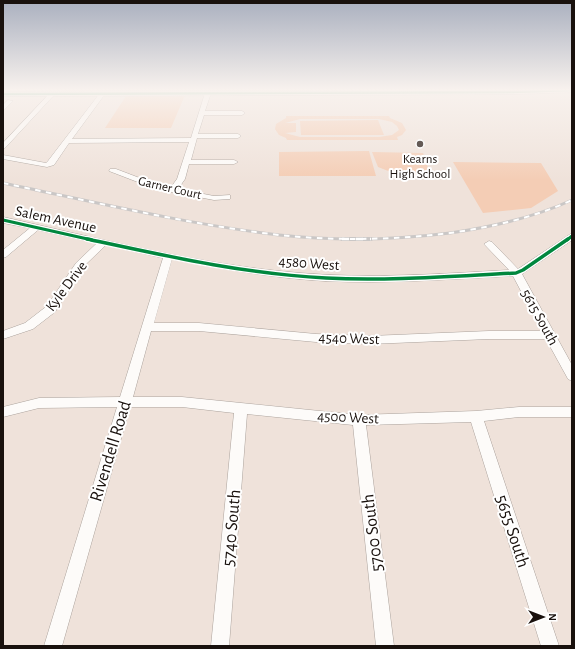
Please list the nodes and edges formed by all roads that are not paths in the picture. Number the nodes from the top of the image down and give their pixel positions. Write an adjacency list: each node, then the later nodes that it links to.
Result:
1 (28, 120): 7 (street)
2 (84, 120): 6 (street)
3 (199, 120): 5 (street)
4 (238, 136): 5 (street)
5 (193, 138): 6 (street); 9 (street)
6 (69, 141): 8 (street)
7 (3, 147)
8 (3, 157)
9 (186, 162): 10 (street); 12 (street)
10 (234, 162)
11 (113, 171): 12 (street, Garner Court)
12 (173, 190): 13 (street, Garner Court)
13 (228, 197)
14 (3, 220): 15 (street, Salem Avenue)
15 (37, 227): 17 (street, Salem Avenue); 21 (street)
16 (572, 236): 18 (street)
17 (104, 242): 22 (street, 4580 West); 25 (street, Kyle Drive)
18 (562, 243): 20 (street); 23 (street)
19 (489, 244): 23 (street, 5615 South)
20 (572, 248)
21 (3, 255)
22 (168, 256): 23 (street, 4580 West); 24 (street, Rivendell Road)
23 (516, 273): 26 (street, 5615 South)
24 (147, 327): 26 (street, 4540 West); 28 (street, Rivendell Road)
25 (3, 335)
26 (550, 335): 27 (street, 5615 South)
27 (572, 376)
28 (125, 402): 29 (street, 4500 West); 30 (street, 4500 West); 34 (street, Rivendell Road)
29 (241, 409): 33 (street, 4500 West); 35 (street, 5740 South)
30 (3, 412)
31 (572, 412): 32 (street, 4500 West)
32 (476, 416): 33 (street, 4500 West); 37 (street, 5655 South)
33 (359, 420): 36 (street, 5700 South)
34 (53, 646)
35 (220, 646)
36 (386, 646)
37 (550, 646)

